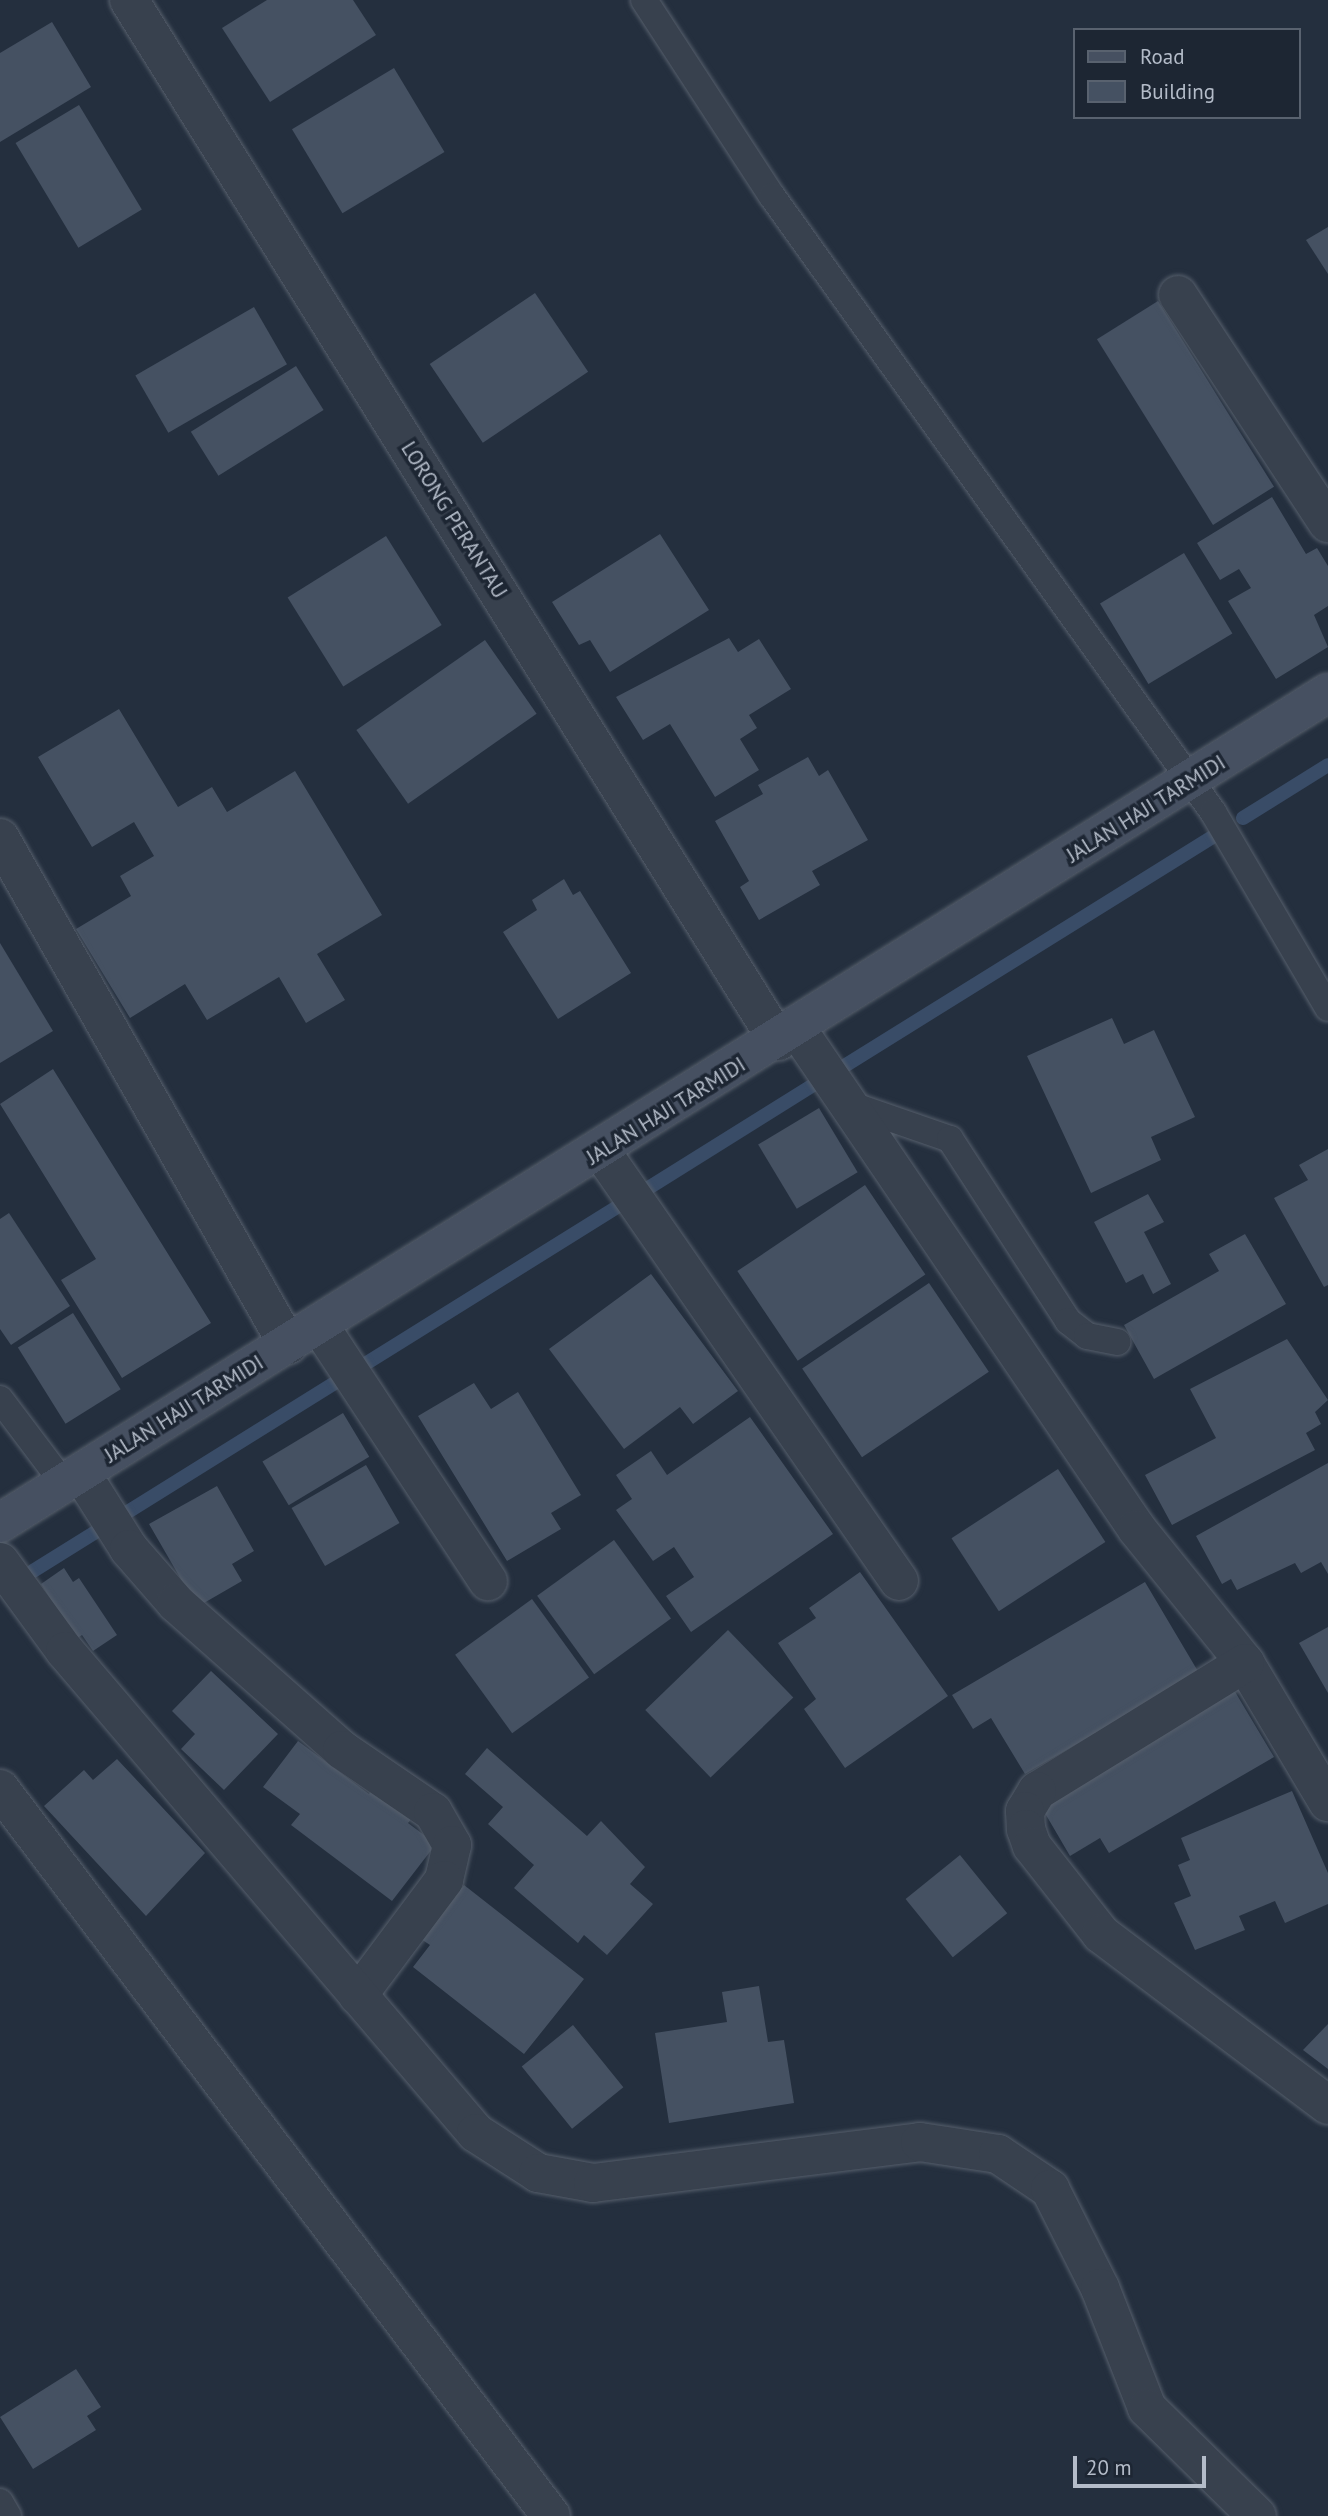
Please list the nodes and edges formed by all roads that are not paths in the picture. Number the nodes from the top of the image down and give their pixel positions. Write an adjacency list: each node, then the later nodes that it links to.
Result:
1 (129, 0): 9 (street, LORONG PERANTAU)
2 (644, 0): 6 (lane)
3 (1178, 295): 4 (street)
4 (1328, 523)
5 (1328, 693): 6 (street, JALAN HAJI TARMIDI)
6 (1191, 782): 8 (lane); 9 (street, JALAN HAJI TARMIDI)
7 (0, 838): 12 (street)
8 (1328, 1008)
9 (795, 1040): 10 (street, LORONG PERANTAU); 11 (street, JALAN HAJI TARMIDI)
10 (846, 1103): 13 (lane); 20 (street, LORONG PERANTAU)
11 (601, 1151): 12 (street, JALAN HAJI TARMIDI); 19 (street)
12 (316, 1342): 15 (street, JALAN HAJI TARMIDI); 18 (street)
13 (1117, 1342)
14 (0, 1399): 15 (lane)
15 (81, 1485): 16 (street, JALAN HAJI TARMIDI); 23 (street)
16 (0, 1523)
17 (0, 1562): 23 (street)
18 (488, 1581)
19 (899, 1581)
20 (1245, 1663): 22 (street, LORONG PERANTAU); 24 (street)
21 (0, 1789): 27 (street)
22 (1328, 1802)
23 (358, 1995): 28 (street)
24 (1328, 2105)
25 (0, 2502): 26 (lane)
26 (8, 2516)
27 (551, 2516)
28 (1256, 2516)

